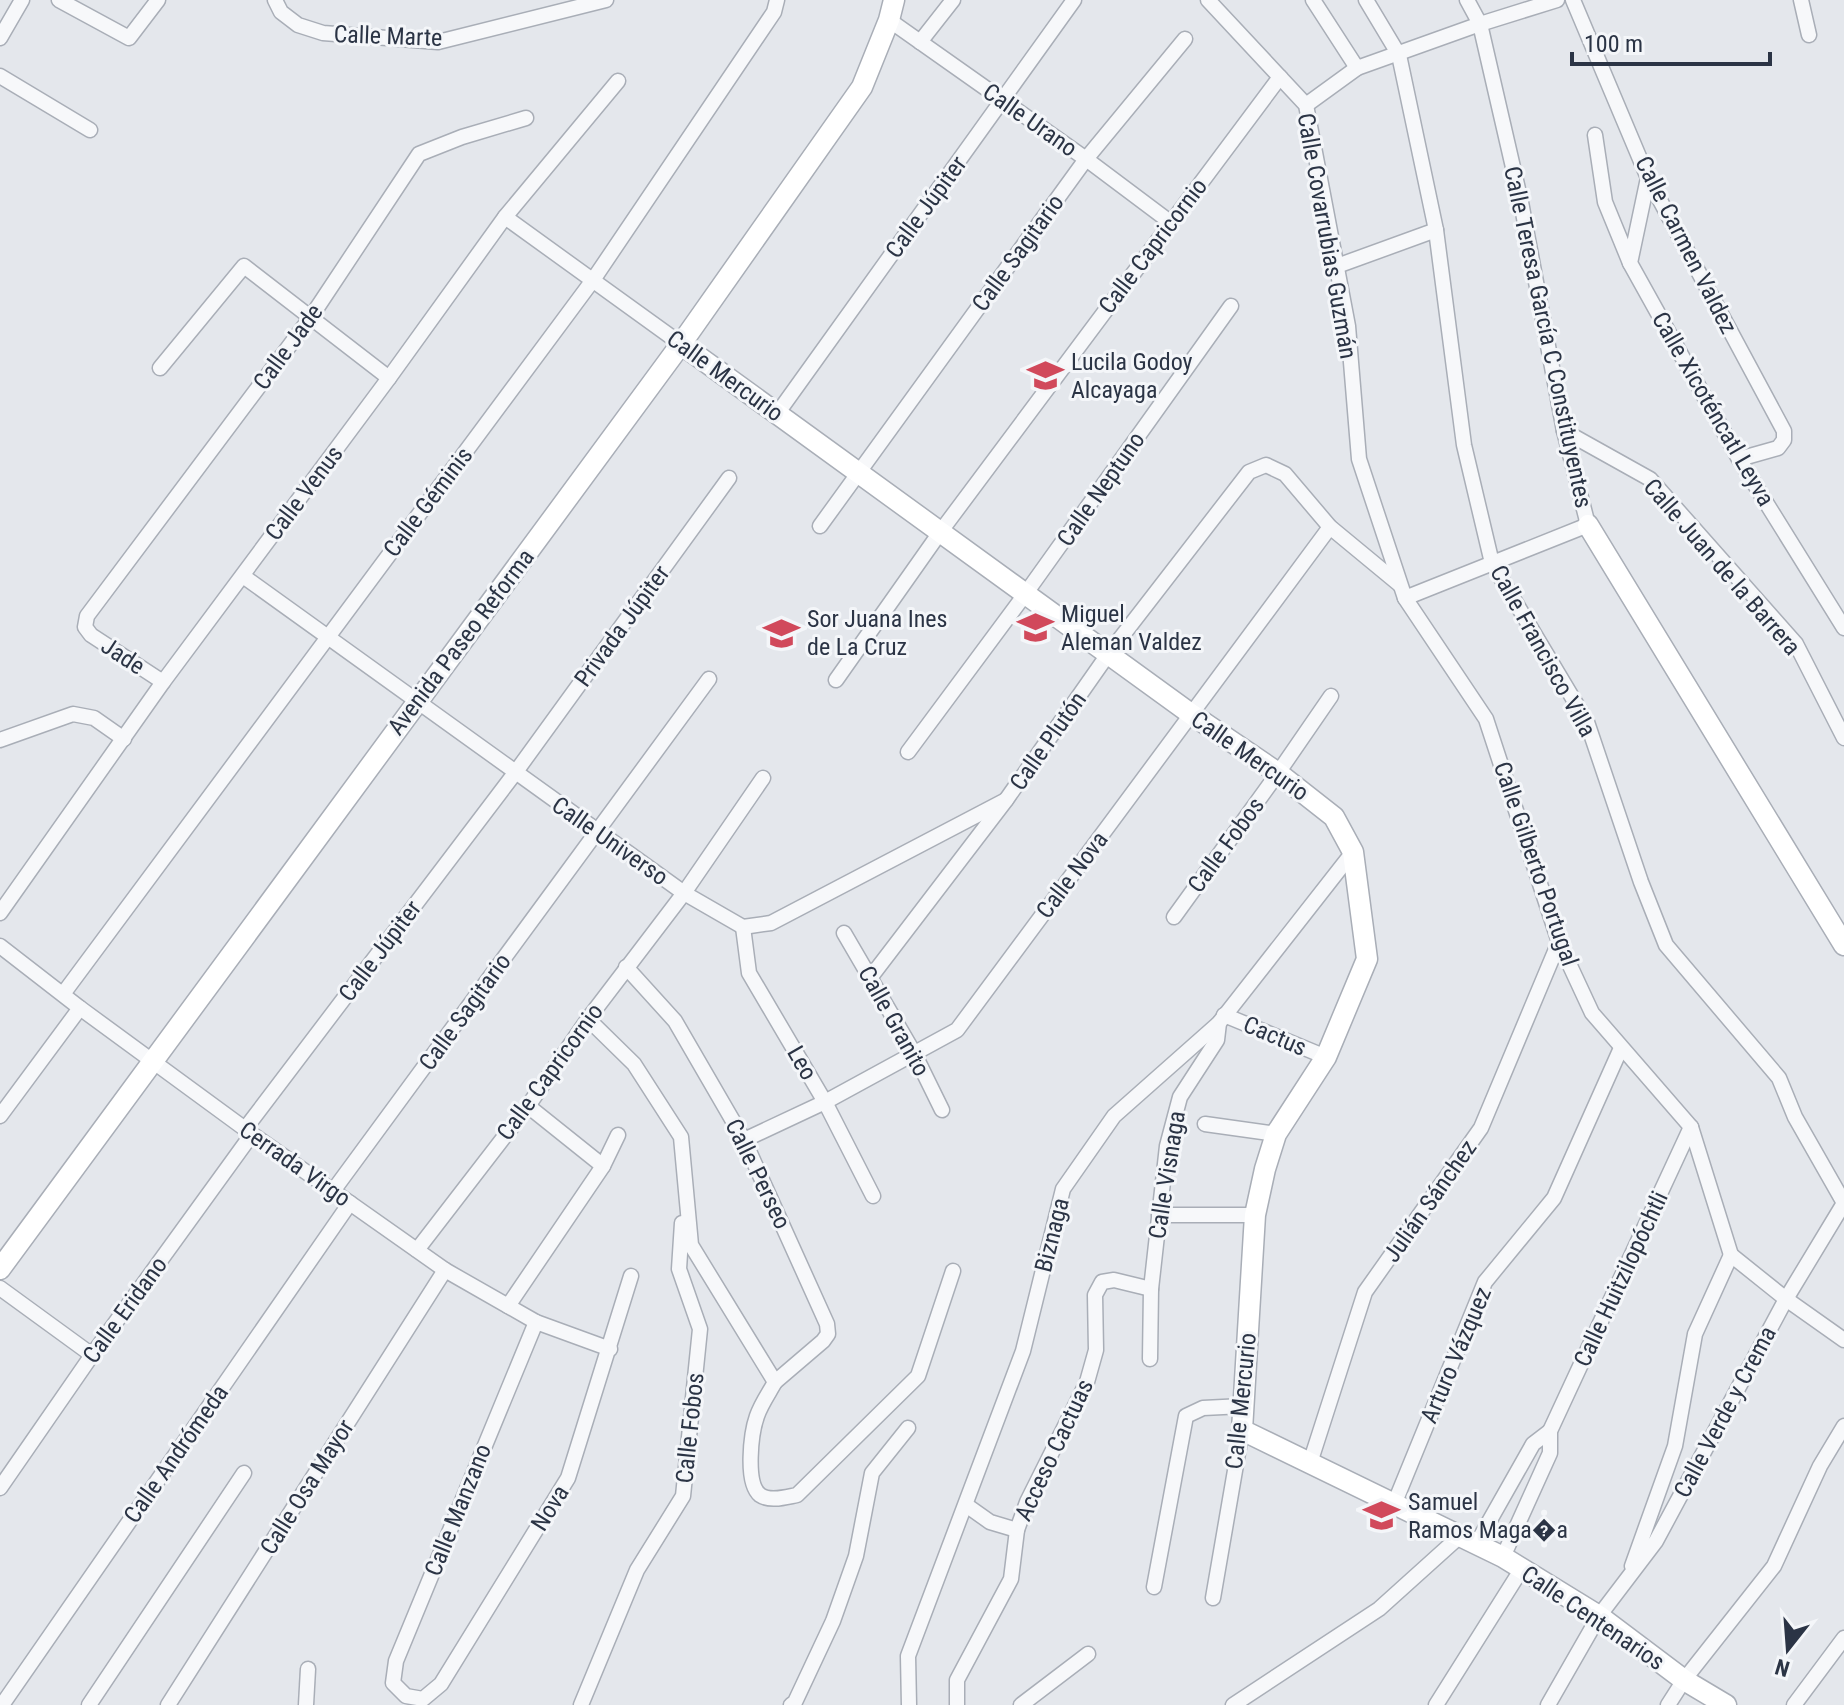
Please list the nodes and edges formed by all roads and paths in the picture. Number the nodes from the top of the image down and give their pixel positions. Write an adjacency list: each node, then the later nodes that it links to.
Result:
1 (22, 0): 19 (street)
2 (59, 0): 3 (street)
3 (158, 0)
4 (275, 0): 5 (street, Calle Marte)
5 (606, 0)
6 (777, 0): 39 (street, Calle Géminis)
7 (953, 0): 21 (street)
8 (1074, 0): 27 (street, Calle Júpiter)
9 (1208, 0): 25 (street, Calle Covarrubias Guzmán)
10 (1313, 0): 23 (street)
11 (1366, 0): 22 (street, Calle Francisco Villa)
12 (1467, 0): 17 (street, Calle Teresa García C Constituyentes)
13 (1557, 0): 17 (street)
14 (1573, 0): 33 (street, Calle Carmen Valdez)
15 (1801, 0): 18 (street)
16 (891, 10): 21 (street, Calle Urano); 42 (street, Avenida Paseo Reforma)
17 (1480, 24): 22 (street); 46 (street, Calle Teresa García C Constituyentes)
18 (1809, 35)
19 (0, 38)
20 (1185, 39): 32 (street, Calle Sagitario)
21 (920, 42): 27 (street, Calle Urano)
22 (1399, 55): 23 (street); 36 (street, Calle Francisco Villa)
23 (1357, 68): 28 (street)
24 (0, 76): 30 (street)
25 (1280, 77): 28 (street, Calle Covarrubias Guzmán); 35 (street, Calle Capricornio)
26 (618, 81): 34 (street, Calle Venus)
27 (1002, 100): 32 (street, Calle Urano); 45 (street, Calle Júpiter)
28 (1306, 105): 38 (street, Calle Covarrubias Guzmán)
29 (526, 118): 41 (street, Calle Jade)
30 (90, 130)
31 (1595, 135): 37 (street, Calle Xicoténcatl Leyva)
32 (1086, 159): 35 (street, Calle Urano); 48 (street, Calle Sagitario)
33 (1648, 178): 37 (street); 47 (street, Calle Carmen Valdez)
34 (505, 217): 39 (street, Calle Mercurio); 44 (street, Calle Venus)
35 (1170, 222): 53 (street, Calle Capricornio)
36 (1436, 230): 38 (street); 54 (street, Calle Francisco Villa)
37 (1630, 263): 47 (street, Calle Xicoténcatl Leyva)
38 (1337, 266): 56 (street, Calle Covarrubias Guzmán)
39 (593, 280): 42 (street, Calle Mercurio); 60 (street, Calle Géminis)
40 (1231, 306): 57 (street, Calle Neptuno)
41 (311, 317): 43 (street); 44 (street); 58 (street, Calle Jade)
42 (681, 344): 45 (street, Calle Mercurio); 66 (street, Avenida Paseo Reforma)
43 (160, 368)
44 (389, 378): 55 (street, Calle Venus)
45 (777, 414): 48 (street, Calle Mercurio)
46 (1564, 431): 50 (street, Calle Teresa García C Constituyentes); 68 (street, Calle Juan de la Barrera)
47 (1739, 459): 59 (street, Calle Xicoténcatl Leyva)
48 (859, 472): 51 (street, Calle Sagitario); 53 (street, Calle Mercurio)
49 (729, 478): 72 (street, Privada Júpiter)
50 (1588, 525): 54 (street); 84 (street, Calle Teresa García C Constituyentes)
51 (820, 526)
52 (1330, 527): 56 (street, Calle Plutón); 61 (street, Calle Plutón); 67 (street, Calle Nova)
53 (941, 531): 57 (street, Calle Mercurio); 63 (street, Calle Capricornio)
54 (1492, 563): 56 (street); 112 (street, Calle Francisco Villa)
55 (243, 576): 60 (street, Calle Universo); 64 (street, Calle Venus)
56 (1402, 592): 83 (street, Calle Gilberto Portugal)
57 (1026, 593): 61 (street, Calle Mercurio); 71 (street, Calle Neptuno)
58 (85, 627): 64 (street, Jade)
59 (1844, 628)
60 (328, 637): 66 (street, Calle Universo); 89 (street, Calle Géminis)
61 (1109, 653): 67 (street, Calle Mercurio); 75 (street, Calle Plutón)
62 (709, 679): 76 (street, Calle Sagitario)
63 (836, 680)
64 (163, 682): 69 (street, Calle Venus)
65 (1331, 696): 73 (street, Calle Fobos)
66 (416, 702): 72 (street, Calle Universo); 96 (street, Avenida Paseo Reforma)
67 (1191, 714): 73 (street, Calle Mercurio); 94 (street, Calle Nova)
68 (1844, 738)
69 (124, 739): 70 (street); 79 (street, Calle Venus)
70 (0, 740)
71 (908, 752)
72 (515, 773): 76 (street, Calle Universo); 103 (street, Calle Júpiter)
73 (1278, 773): 77 (street, Calle Mercurio); 80 (street, Calle Fobos)
74 (763, 778): 78 (street, Calle Capricornio)
75 (1006, 800): 81 (street); 88 (street, Calle Plutón)
76 (597, 832): 78 (street, Calle Universo); 109 (street, Calle Sagitario)
77 (1353, 852): 92 (street, Biznaga); 95 (street, Calle Mercurio)
78 (684, 893): 81 (street, Calle Universo); 87 (street, Calle Capricornio)
79 (0, 913)
80 (1174, 917)
81 (743, 927): 97 (street, Leo)
82 (844, 933): 88 (street, Calle Granito)
83 (1559, 942): 93 (street, Calle Gilberto Portugal); 136 (street, Julián Sánchez)
84 (1844, 945)
85 (5, 950): 86 (street); 89 (street, Cerrada Virgo)
86 (0, 966)
87 (626, 967): 91 (street, Calle Capricornio); 106 (street, Calle Perseo)
88 (870, 978): 94 (street, Calle Granito)
89 (63, 994): 90 (street, Cerrada Virgo)
90 (80, 1008): 96 (street, Cerrada Virgo); 100 (street)
91 (588, 1019): 98 (street, Calle Capricornio); 108 (street)
92 (1221, 1019): 95 (street, Cactus); 113 (street, Calle Visnaga); 140 (street, Biznaga)
93 (1621, 1048): 102 (street, Calle Gilberto Portugal); 139 (street, Arturo Vázquez)
94 (914, 1053): 97 (street, Calle Nova); 99 (street, Calle Granito)
95 (1326, 1057): 104 (street, Calle Mercurio)
96 (152, 1061): 103 (street, Cerrada Virgo); 117 (street, Avenida Paseo Reforma)
97 (825, 1102): 106 (street, Calle Nova); 110 (street, Leo)
98 (528, 1106): 107 (street); 115 (street, Calle Capricornio)
99 (942, 1110)
100 (0, 1116)
101 (1205, 1124): 104 (street)
102 (1691, 1127): 116 (street, Calle Gilberto Portugal); 135 (street, Calle Huitzilopóchtli)
103 (249, 1132): 109 (street, Cerrada Virgo); 128 (street, Calle Eridano)
104 (1276, 1134): 114 (street, Calle Mercurio)
105 (618, 1135): 107 (street)
106 (744, 1140): 130 (street, Calle Perseo)
107 (603, 1166): 124 (street)
108 (685, 1178): 130 (street); 158 (street, Calle Fobos)
109 (333, 1191): 111 (street, Cerrada Virgo)
110 (873, 1196)
111 (350, 1203): 115 (street, Cerrada Virgo); 154 (street, Calle Andrómeda)
112 (1844, 1203): 123 (street, Calle Verde y Crema)
113 (1159, 1215): 114 (street); 122 (street, Calle Visnaga)
114 (1255, 1215): 131 (street, Calle Mercurio)
115 (417, 1250): 118 (street, Cerrada Virgo)
116 (1731, 1255): 123 (street); 145 (street)
117 (0, 1269)
118 (445, 1270): 124 (street, Cerrada Virgo); 156 (street, Calle Osa Mayor)
119 (953, 1271): 130 (street)
120 (631, 1276): 127 (street, Nova)
121 (0, 1288): 128 (street)
122 (1151, 1289): 129 (street, Calle Visnaga); 141 (street, Acceso Cactuas)
123 (1786, 1299): 126 (street); 145 (street, Calle Verde y Crema)
124 (508, 1306): 125 (street, Cerrada Virgo)
125 (536, 1322): 127 (street, Cerrada Virgo); 153 (street, Calle Manzano)
126 (1844, 1340)
127 (610, 1349): 153 (street, Nova)
128 (92, 1355): 138 (street, Calle Eridano)
129 (1150, 1359)
130 (775, 1382)
131 (1243, 1406): 134 (street, Calle Mercurio); 146 (street)
132 (1844, 1426): 152 (street)
133 (908, 1428): 159 (street)
134 (1242, 1430): 136 (street, Calle Centenarios); 147 (street, Calle Mercurio)
135 (1550, 1431): 142 (street, Calle Huitzilopóchtli); 143 (street, Calle Huitzilopóchtli)
136 (1310, 1463): 139 (street, Calle Centenarios)
137 (244, 1473): 155 (street)
138 (0, 1488)
139 (1395, 1502): 142 (street, Calle Centenarios)
140 (966, 1505): 141 (street); 160 (street, Biznaga)
141 (1017, 1530): 161 (street, Acceso Cactuas)
142 (1469, 1539): 143 (street, Calle Centenarios); 163 (street, Calle Huitzilopóchtli)
143 (1503, 1557): 144 (street, Calle Centenarios)
144 (1521, 1570): 148 (street, Calle Centenarios); 164 (street)
145 (1627, 1579): 148 (street, Calle Verde y Crema)
146 (1154, 1587)
147 (1213, 1598)
148 (1599, 1616): 152 (street, Calle Centenarios); 165 (street, Calle Verde y Crema)
149 (1844, 1638): 168 (street)
150 (1088, 1654): 162 (street)
151 (308, 1669): 157 (street)
152 (1684, 1680): 166 (street); 167 (street, Calle Centenarios)
153 (406, 1696)
154 (2, 1705)
155 (89, 1705)
156 (168, 1705)
157 (306, 1705)
158 (581, 1705)
159 (791, 1705)
160 (909, 1705)
161 (957, 1705)
162 (1021, 1705)
163 (1233, 1705)
164 (1436, 1705)
165 (1548, 1705)
166 (1668, 1705)
167 (1726, 1705)
168 (1794, 1705)

